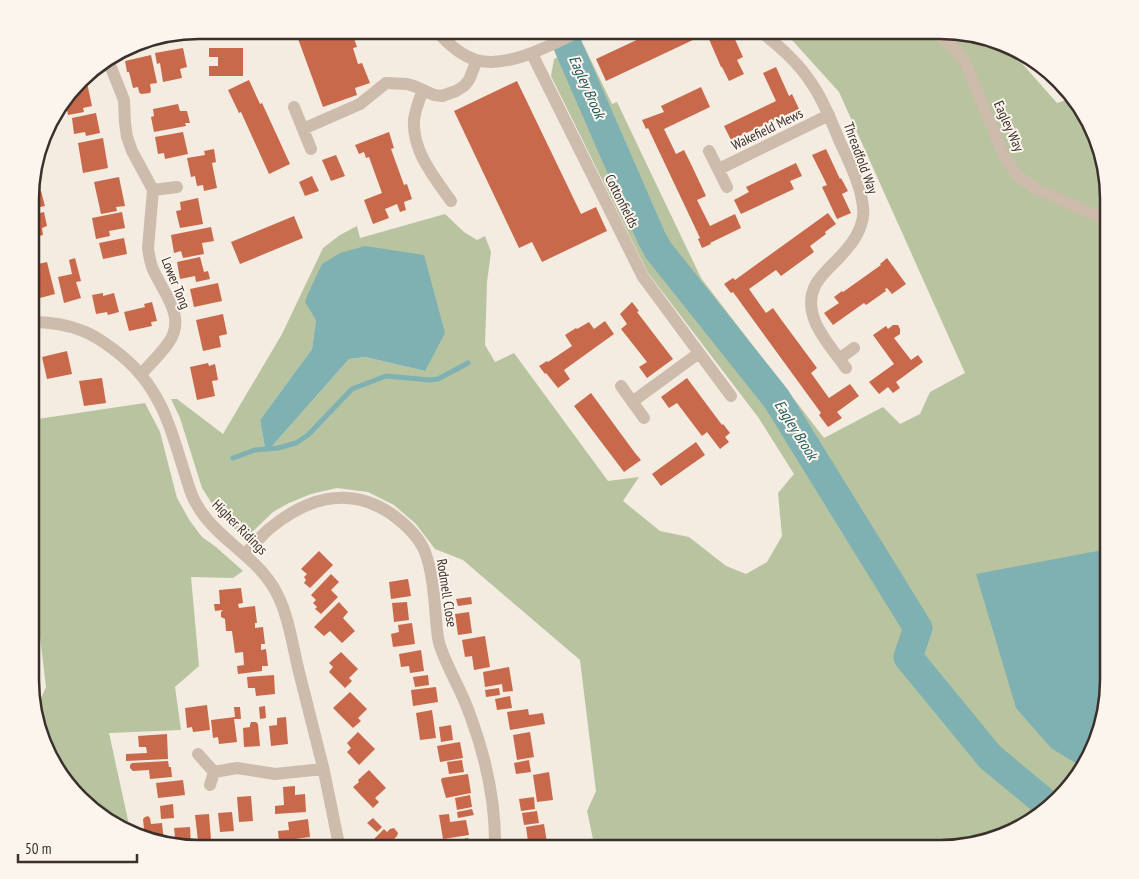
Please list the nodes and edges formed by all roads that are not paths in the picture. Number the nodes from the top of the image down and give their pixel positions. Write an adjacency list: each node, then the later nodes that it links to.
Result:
1 (444, 39): 6 (street)
2 (563, 39): 5 (street)
3 (770, 39): 10 (street, Threadfold Way)
4 (943, 39): 19 (street, Eagley Way)
5 (538, 51): 6 (street); 22 (street, Cottonfields)
6 (477, 60): 8 (street)
7 (110, 66): 17 (street)
8 (423, 90): 11 (street); 18 (street)
9 (294, 107): 11 (street)
10 (829, 115): 14 (street, Wakefield Mews); 21 (street, Threadfold Way)
11 (303, 129): 12 (street)
12 (311, 149)
13 (709, 151): 14 (street)
14 (719, 169): 16 (street)
15 (177, 187): 17 (street)
16 (727, 187)
17 (153, 190): 23 (street, Lower Tong)
18 (451, 201)
19 (1100, 217)
20 (39, 322): 23 (street, Higher Ridings)
21 (854, 348)
22 (699, 353): 25 (street, Cottonfields); 26 (street)
23 (140, 374): 28 (street, Higher Ridings)
24 (621, 386): 26 (street)
25 (731, 396)
26 (632, 402): 27 (street)
27 (644, 418)
28 (245, 554): 30 (street, Higher Ridings); 34 (street, Rodmell Close)
29 (198, 754): 31 (street)
30 (323, 769): 31 (street); 33 (street, Higher Ridings)
31 (214, 772): 32 (street)
32 (210, 785)
33 (338, 840)
34 (495, 840)

